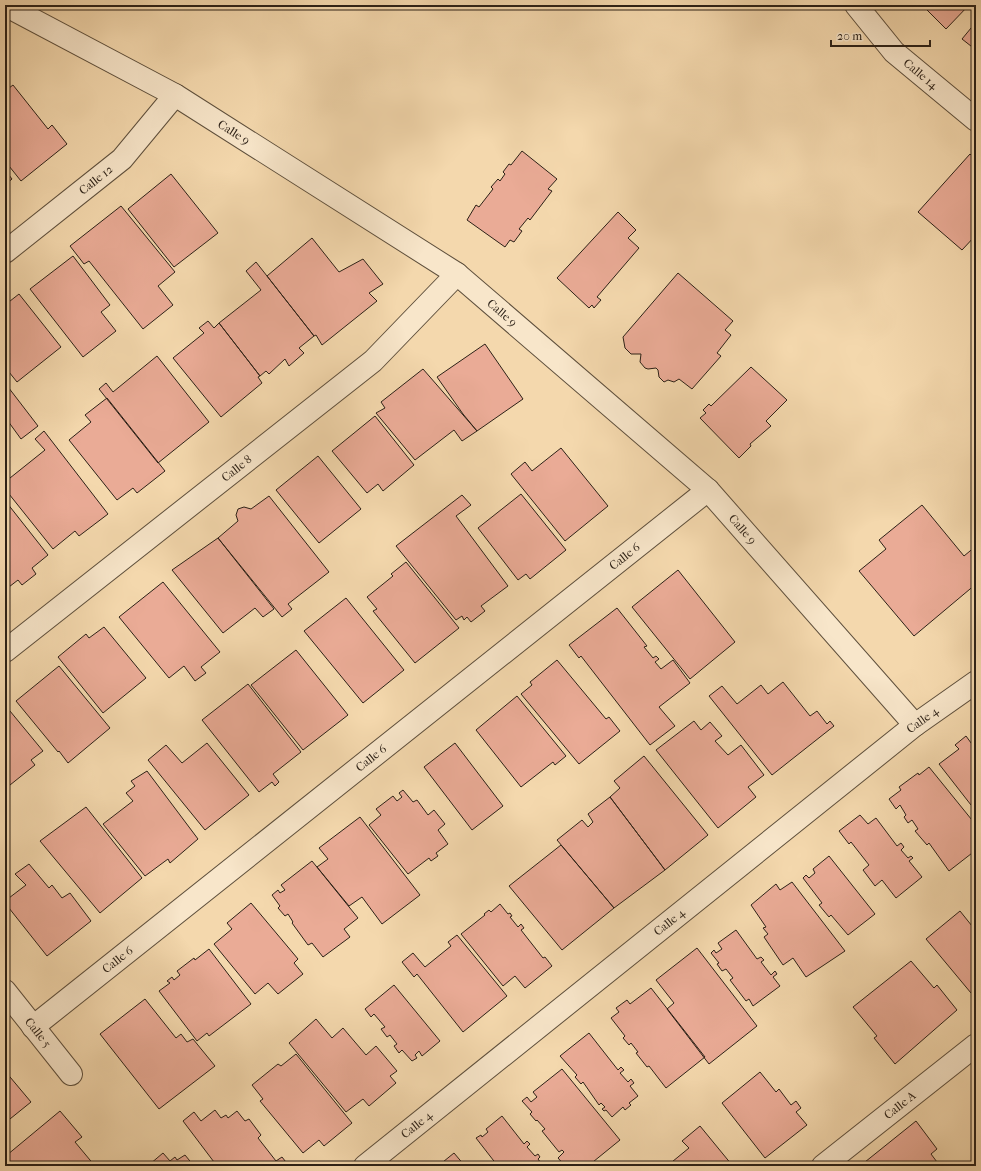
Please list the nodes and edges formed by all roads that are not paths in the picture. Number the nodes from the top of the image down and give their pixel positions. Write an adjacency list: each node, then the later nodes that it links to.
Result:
1 (5, 5): 3 (street, Calle 9)
2 (856, 5): 4 (street, Calle 14)
3 (175, 95): 5 (street, Calle 12); 6 (street, Calle 9)
4 (976, 120)
5 (5, 252)
6 (457, 274): 7 (street, Calle 9); 8 (street, Calle 8)
7 (708, 490): 10 (street, Calle 9); 12 (street, Calle 6)
8 (5, 651)
9 (976, 682): 10 (street, Calle 4)
10 (915, 725): 15 (street, Calle 4)
11 (5, 991): 12 (street, Calle 5)
12 (33, 1026): 14 (street, Calle 5)
13 (976, 1045): 16 (street, Calle A)
14 (71, 1074)
15 (365, 1166)
16 (823, 1166)

